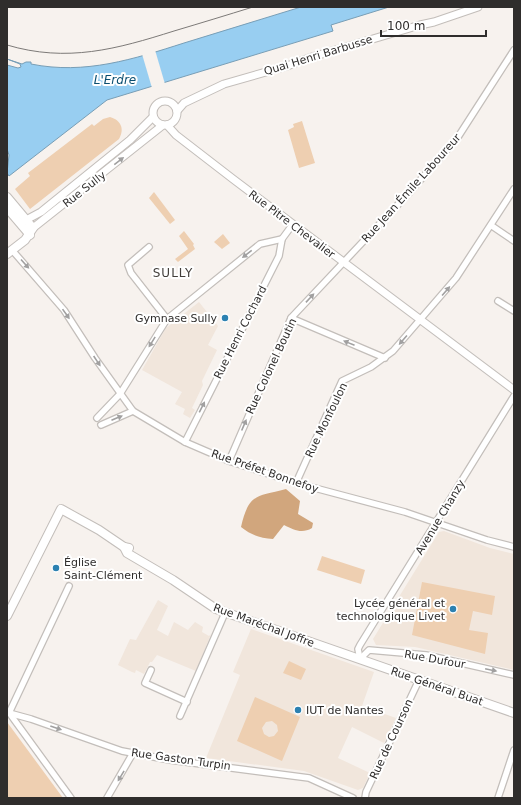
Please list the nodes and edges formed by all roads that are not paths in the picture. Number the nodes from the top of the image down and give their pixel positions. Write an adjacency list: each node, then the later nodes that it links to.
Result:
1 (478, 7): 4 (street, Quai Henri Barbusse)
2 (514, 50): 19 (street, Rue Jean Émile Laboureur)
3 (171, 102): 4 (street, Quai Henri Barbusse); 5 (street); 6 (street)
4 (184, 103): 5 (street, Quai Henri Barbusse)
5 (177, 110): 7 (street)
6 (153, 117): 7 (street); 11 (street, Rue Sully)
7 (165, 125): 12 (street, Rue Pitre Chevalier); 14 (street, Rue Sully, one-way to 7)
8 (514, 188): 13 (street, Rue Monfoulon)
9 (7, 197): 11 (main road)
10 (7, 208): 14 (main road)
11 (26, 220): 14 (main road)
12 (293, 224): 15 (street, Rue Henri Cochard); 19 (street, Rue Pitre Chevalier)
13 (492, 226): 16 (street); 24 (street, Rue Monfoulon, one-way to 13)
14 (31, 232): 18 (main road, Rue Sully)
15 (282, 239): 23 (street, one-way to 23); 32 (street, Rue Henri Cochard, one-way to 15)
16 (514, 241)
17 (149, 247): 23 (street)
18 (10, 252): 27 (street, Rue Préfet Bonnefoy, one-way to 27)
19 (344, 262): 22 (street, Rue Colonel Boutin, one-way to 19); 24 (street, Rue Pitre Chevalier)
20 (498, 301): 21 (street)
21 (514, 311)
22 (291, 318): 25 (street, one-way to 22); 33 (street, Rue Colonel Boutin, one-way to 22)
23 (167, 319): 27 (street, one-way to 27)
24 (420, 320): 25 (street, Rue Monfoulon, one-way to 25); 26 (street, Rue Pitre Chevalier)
25 (385, 358): 34 (street, Rue Monfoulon)
26 (514, 390)
27 (120, 394): 29 (street, Rue Préfet Bonnefoy); 30 (street)
28 (514, 396): 35 (street, Avenue Chanzy)
29 (133, 411): 31 (street, one-way to 29); 32 (street, Rue Préfet Bonnefoy)
30 (97, 418)
31 (101, 425)
32 (185, 442): 33 (street, Rue Préfet Bonnefoy)
33 (229, 461): 34 (street, Rue Préfet Bonnefoy)
34 (296, 483): 35 (street, Rue Préfet Bonnefoy)
35 (437, 522): 36 (street, Rue Préfet Bonnefoy); 40 (street, Avenue Chanzy)
36 (514, 547)
37 (69, 586): 45 (street)
38 (225, 613): 39 (main road, Rue Maréchal Joffre); 40 (main road, Rue Maréchal Joffre); 44 (street)
39 (7, 616)
40 (362, 655): 42 (street, Rue Dufour, one-way to 42); 43 (main road, Rue Général Buat)
41 (151, 670): 44 (street)
42 (514, 675)
43 (419, 680): 46 (main road, Rue Général Buat); 53 (street, Rue de Courson)
44 (187, 702): 47 (street)
45 (8, 712): 49 (street, Rue Gaston Turpin, one-way to 49); 50 (street)
46 (514, 713)
47 (180, 716)
48 (514, 750): 54 (street)
49 (133, 753): 51 (street, one-way to 51); 52 (street, Rue Gaston Turpin)
50 (71, 798)
51 (107, 798)
52 (353, 798)
53 (365, 798)
54 (498, 798)

